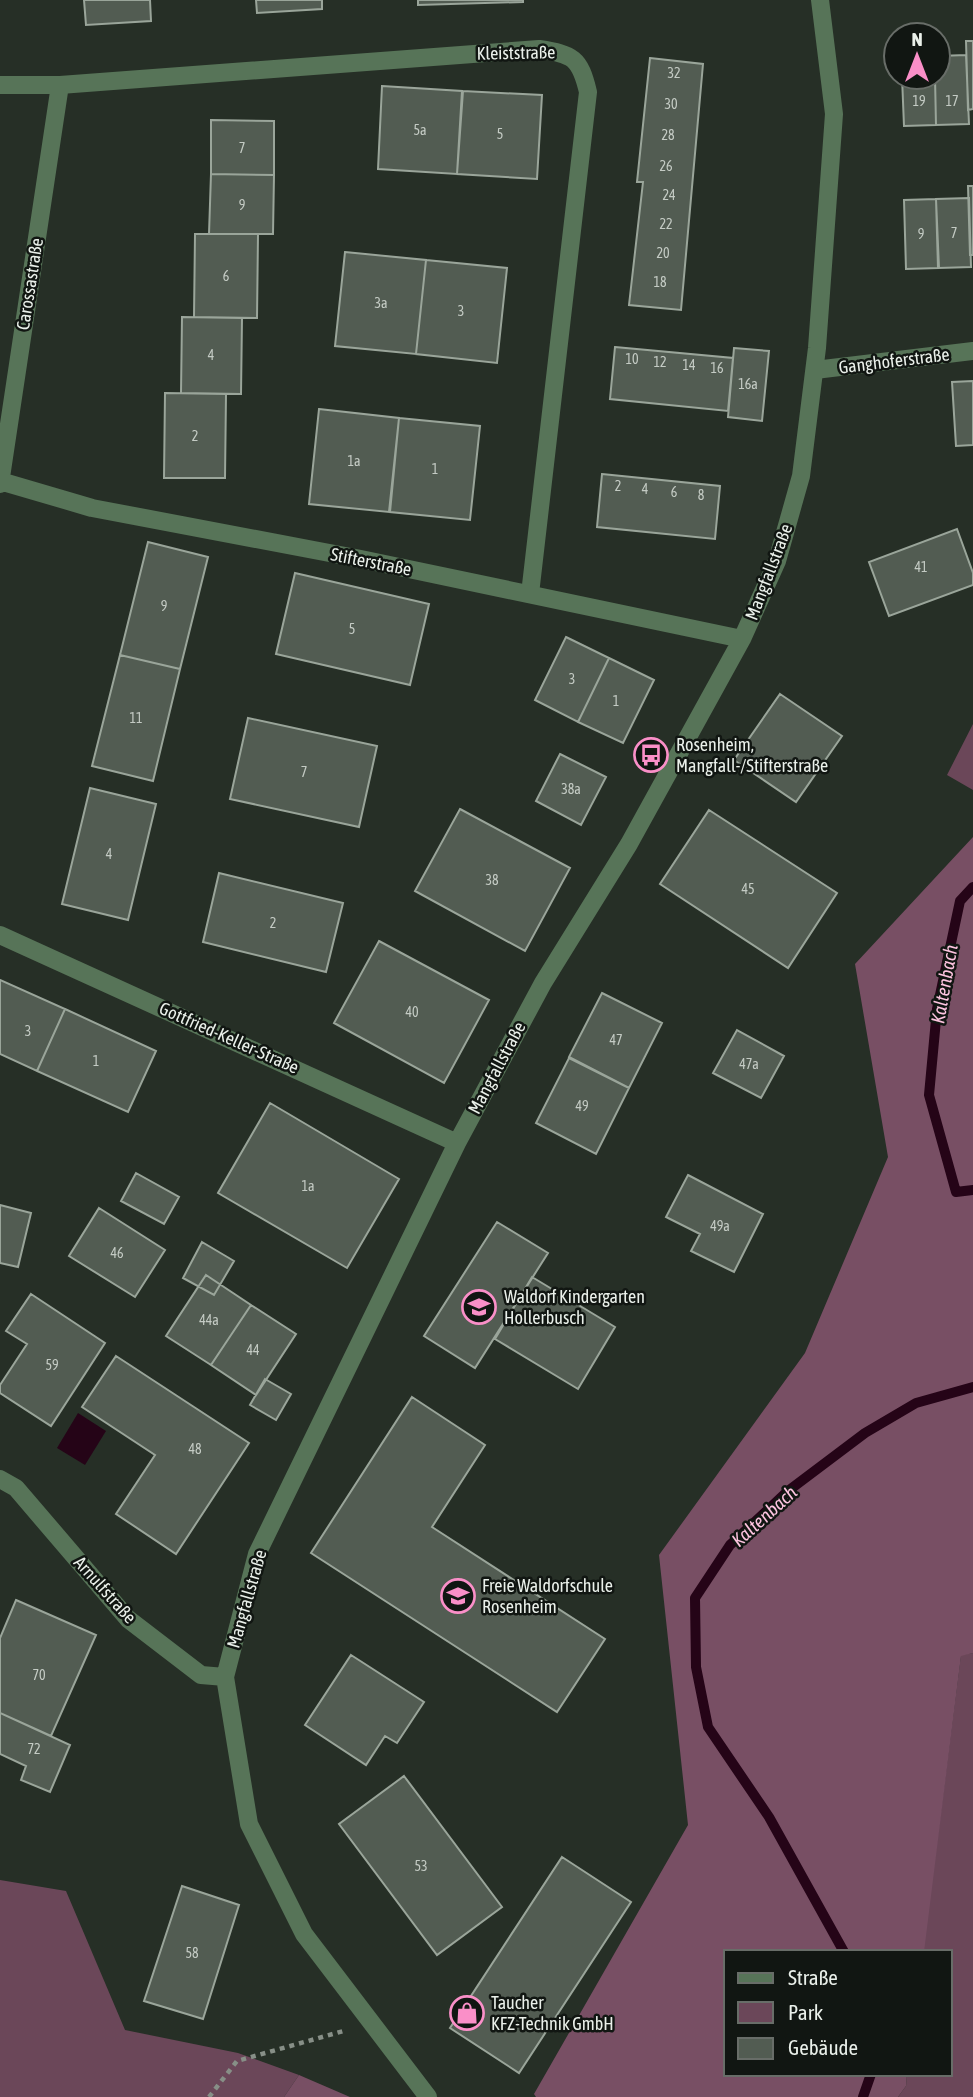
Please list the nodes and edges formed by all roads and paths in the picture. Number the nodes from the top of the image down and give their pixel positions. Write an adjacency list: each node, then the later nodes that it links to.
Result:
1 (820, 0): 5 (street, Mangfallstraße)
2 (0, 85): 3 (street, Kleiststraße)
3 (60, 85): 6 (street, Carossastraße); 7 (street, Kleiststraße)
4 (973, 351): 5 (street, Ganghoferstraße)
5 (815, 370): 8 (street, Mangfallstraße)
6 (0, 482): 7 (street, Stifterstraße)
7 (530, 594): 8 (street, Stifterstraße)
8 (742, 639): 10 (street, Mangfallstraße)
9 (0, 935): 10 (street, Gottfried-Keller-Straße)
10 (457, 1143): 12 (street, Mangfallstraße)
11 (0, 1479): 12 (street, Arnulfstraße)
12 (225, 1677): 13 (street, Mangfallstraße)
13 (369, 2019): 14 (path); 15 (street, Mangfallstraße)
14 (209, 2097)
15 (428, 2097)

